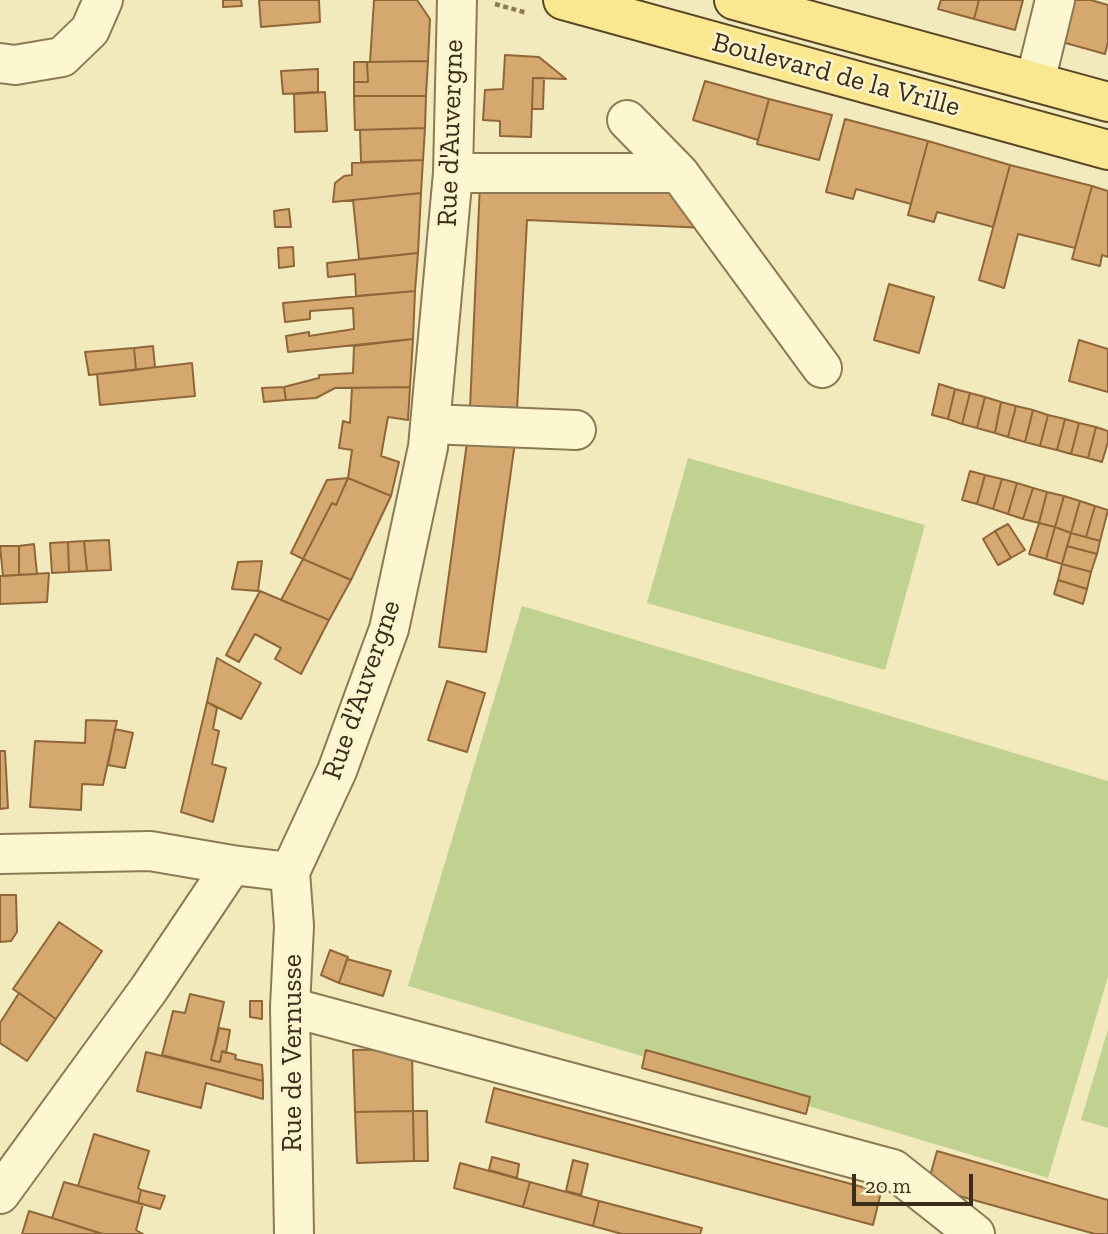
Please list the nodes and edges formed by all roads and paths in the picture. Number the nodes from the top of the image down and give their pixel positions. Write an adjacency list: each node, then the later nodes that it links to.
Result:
1 (103, 0): 6 (street)
2 (457, 0): 11 (street, Rue d'Auvergne)
3 (563, 0): 10 (main road, Boulevard de la Vrille)
4 (734, 0): 7 (main road, Boulevard de la Vrille)
5 (1055, 0): 7 (street)
6 (0, 63)
7 (1035, 82): 8 (main road, Boulevard de la Vrille)
8 (1108, 102)
9 (627, 120): 12 (street)
10 (1108, 150)
11 (453, 173): 12 (street); 14 (street, Rue d'Auvergne)
12 (679, 173): 13 (street)
13 (822, 368)
14 (430, 424): 15 (street); 18 (street, Rue d'Auvergne)
15 (576, 430)
16 (0, 854): 17 (street)
17 (232, 865): 18 (street); 20 (street)
18 (290, 872): 19 (street, Rue de Vernusse)
19 (290, 1007): 21 (street, Rue de Vernusse); 22 (street)
20 (0, 1194)
21 (294, 1234)
22 (975, 1234)

